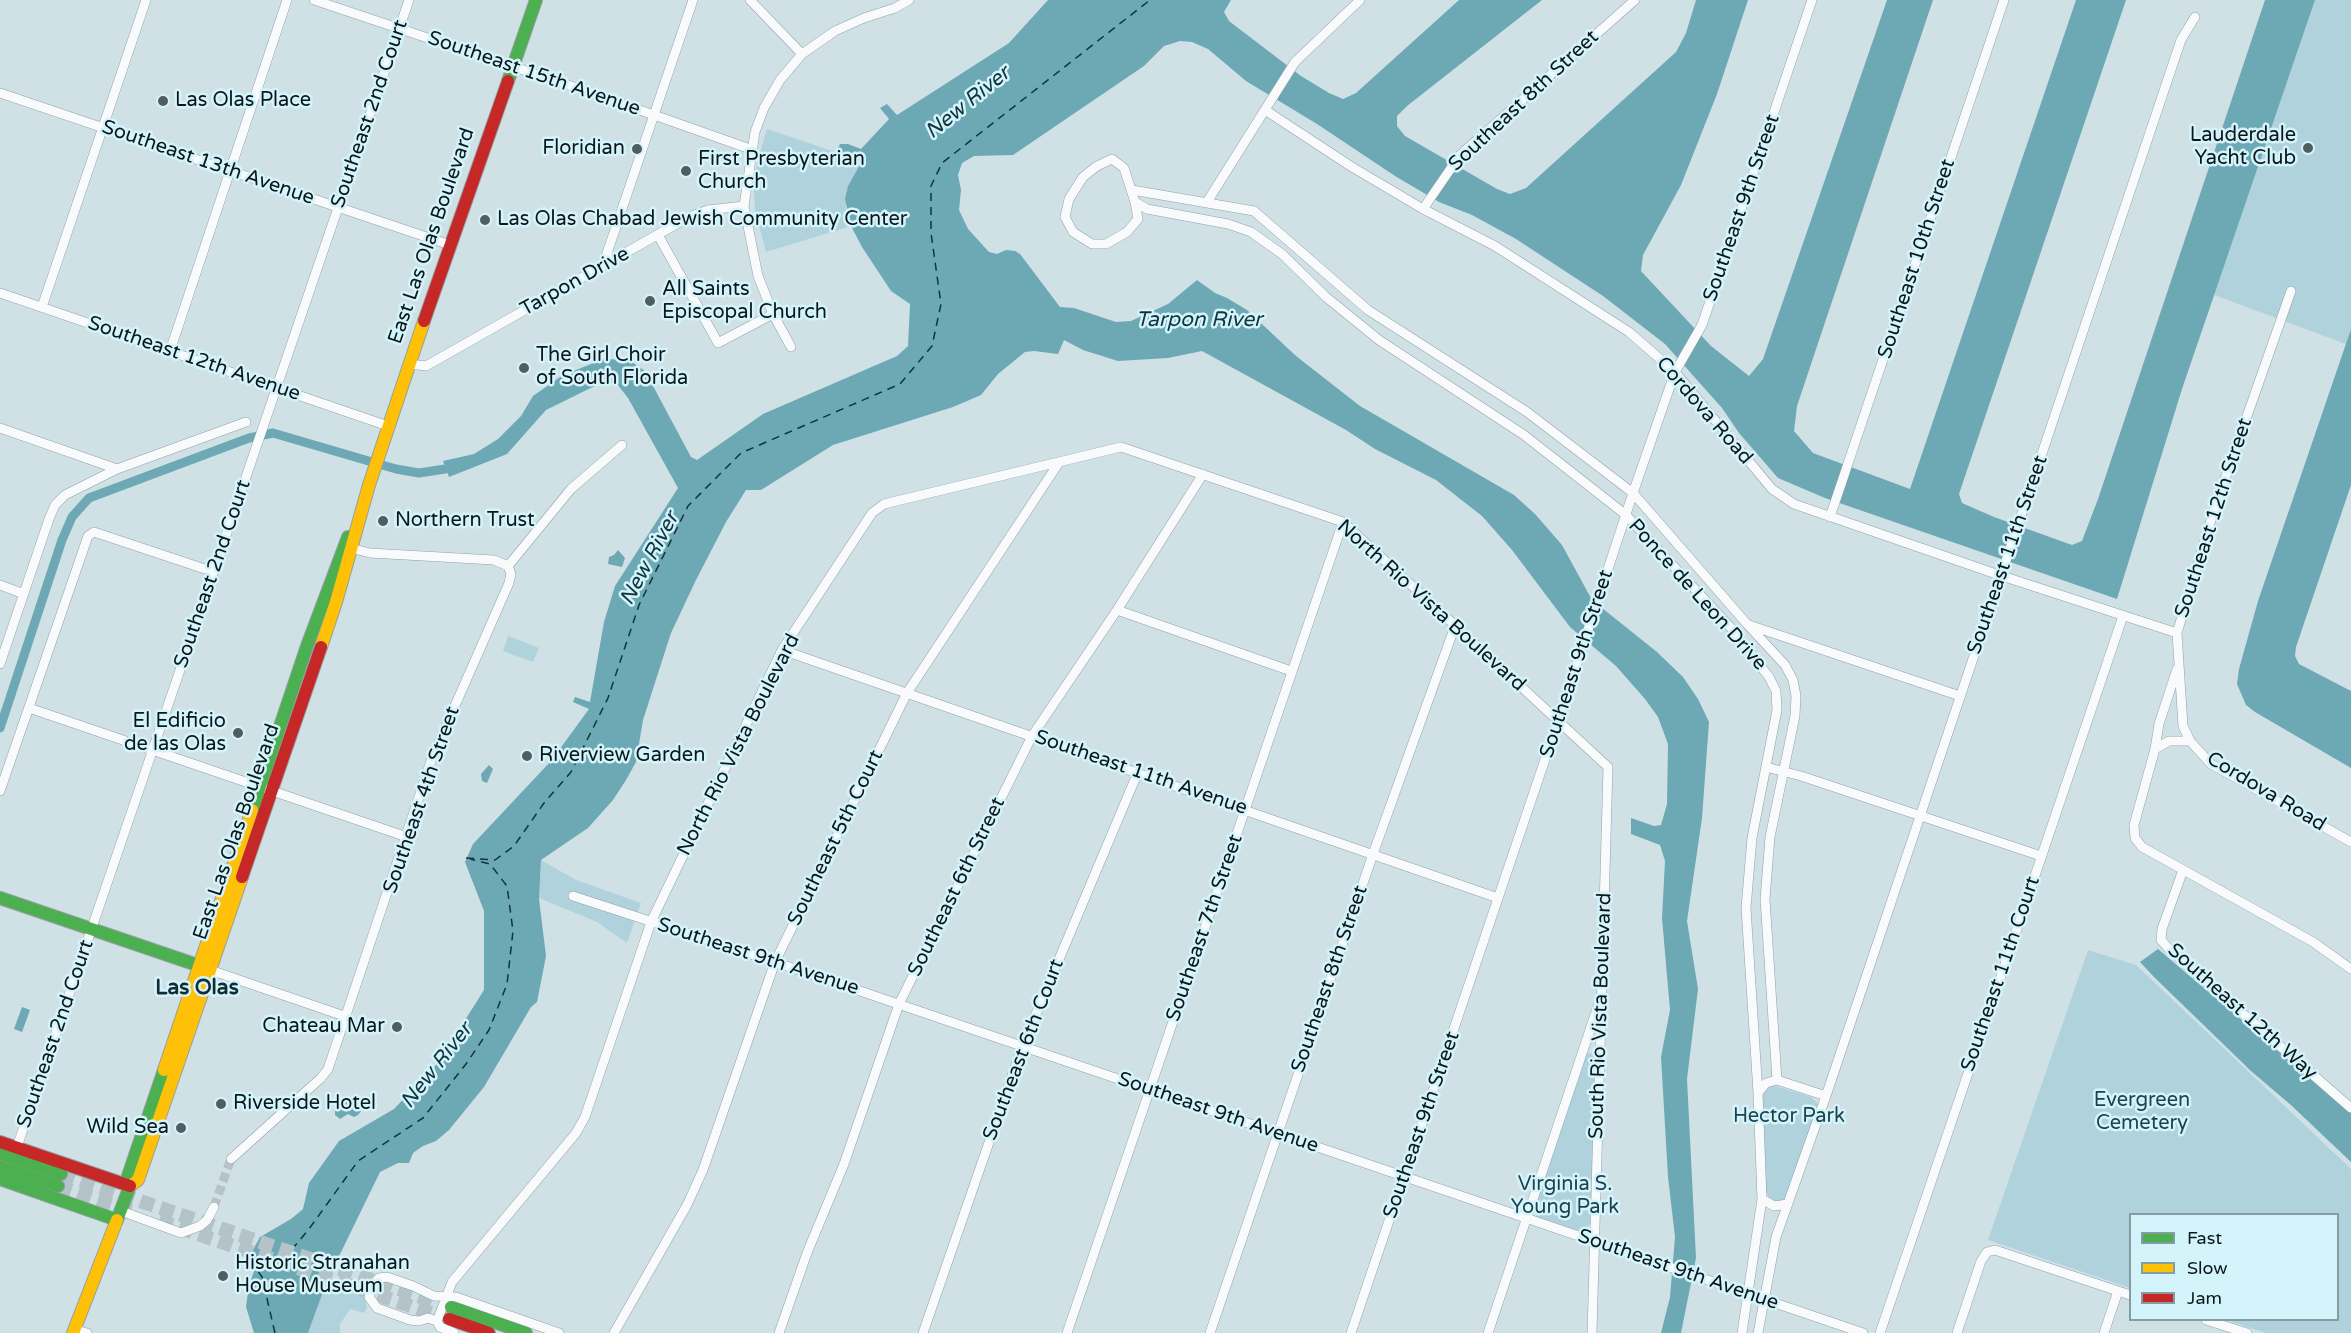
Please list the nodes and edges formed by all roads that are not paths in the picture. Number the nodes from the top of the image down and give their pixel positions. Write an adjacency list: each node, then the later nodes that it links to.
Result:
1 (146, 0): 20 (street)
2 (287, 0): 22 (street)
3 (314, 0): 14 (street, Southeast 15th Avenue)
4 (409, 0): 14 (street, Southeast 2nd Court)
5 (536, 0): 16 (main road, East Las Olas Boulevard)
6 (693, 0): 19 (street)
7 (750, 0): 15 (street)
8 (909, 0): 15 (street)
9 (1360, 0): 18 (street)
10 (1635, 0): 28 (street, Southeast 8th Street)
11 (1812, 0): 39 (street, Southeast 9th Street)
12 (2004, 0): 50 (street, Southeast 10th Street)
13 (2195, 17): 55 (street, Southeast 11th Street)
14 (399, 28): 16 (street, Southeast 15th Avenue); 27 (street, Southeast 2nd Court)
15 (802, 54): 21 (street)
16 (512, 67): 19 (street, Southeast 15th Avenue); 30 (main road, East Las Olas Boulevard)
17 (0, 93): 20 (street, Southeast 13th Avenue)
18 (1265, 110): 25 (street); 28 (street, Cordova Road)
19 (654, 116): 21 (street, Southeast 15th Avenue); 31 (street)
20 (103, 127): 22 (street, Southeast 13th Avenue); 34 (street)
21 (753, 150): 26 (street)
22 (230, 170): 27 (street, Southeast 13th Avenue); 37 (street)
23 (1132, 190): 24 (street); 24 (street); 25 (street, Ponce de Leon Drive)
24 (1135, 202): 49 (street, Ponce de Leon Drive)
25 (1207, 202): 48 (street, Ponce de Leon Drive)
26 (744, 206): 29 (street, Tarpon Drive); 35 (street)
27 (338, 208): 30 (street, Southeast 13th Avenue); 40 (street, Southeast 2nd Court)
28 (1423, 209): 39 (street, Cordova Road)
29 (658, 235): 31 (street, Tarpon Drive); 35 (street)
30 (450, 245): 38 (main road, East Las Olas Boulevard)
31 (603, 265): 38 (street, Tarpon Drive)
32 (2291, 291): 63 (street, Southeast 12th Street)
33 (0, 293): 34 (street, Southeast 12th Avenue)
34 (42, 307): 37 (street, Southeast 12th Avenue)
35 (773, 314): 36 (street)
36 (791, 347)
37 (170, 351): 40 (street, Southeast 12th Avenue)
38 (409, 364): 42 (main road, East Las Olas Boulevard)
39 (1675, 372): 48 (street, Southeast 9th Street); 50 (street, Cordova Road)
40 (276, 387): 42 (street, Southeast 12th Avenue); 54 (street, Southeast 2nd Court)
41 (246, 423): 46 (street)
42 (388, 426): 52 (main road, East Las Olas Boulevard)
43 (0, 428): 46 (street)
44 (622, 445): 53 (street)
45 (1058, 464): 47 (street, North Rio Vista Boulevard); 64 (street, North Rio Vista Boulevard); 68 (street, Southeast 5th Court)
46 (117, 469): 57 (street)
47 (1203, 474): 51 (street, North Rio Vista Boulevard); 58 (street, Southeast 6th Street)
48 (1633, 493): 49 (street, Southeast 9th Street); 60 (street, Ponce de Leon Drive)
49 (1626, 515): 62 (street, Ponce de Leon Drive); 71 (street, Southeast 9th Street)
50 (1830, 517): 55 (street, Cordova Road)
51 (1343, 522): 61 (street, North Rio Vista Boulevard); 67 (street, Southeast 7th Street)
52 (348, 548): 53 (street); 79 (main road, East Las Olas Boulevard)
53 (508, 566): 83 (street, Southeast 4th Street)
54 (216, 568): 70 (street); 75 (street, Southeast 2nd Court)
55 (2002, 576): 59 (street, Cordova Road); 69 (street, Southeast 11th Street)
56 (0, 585): 57 (street)
57 (24, 594): 65 (street)
58 (1117, 610): 67 (street); 72 (street, Southeast 6th Street)
59 (2123, 616): 63 (street, Cordova Road); 86 (street, Southeast 11th Court)
60 (1747, 624): 62 (street); 69 (street); 78 (street, Ponce de Leon Drive)
61 (1455, 626): 71 (street, North Rio Vista Boulevard); 85 (street, Southeast 8th Street)
62 (1732, 629): 76 (street, Ponce de Leon Drive)
63 (2177, 633): 66 (street, Southeast 12th Street)
64 (782, 650): 68 (street, Southeast 11th Avenue); 91 (street, North Rio Vista Boulevard)
65 (0, 664)
66 (2179, 664): 73 (street, Cordova Road); 74 (street, Southeast 12th Street)
67 (1291, 671): 81 (street, Southeast 7th Street)
68 (907, 693): 72 (street, Southeast 11th Avenue); 93 (street, Southeast 5th Court)
69 (1960, 696): 82 (street, Southeast 11th Street)
70 (29, 708): 75 (street); 80 (street)
71 (1558, 721): 90 (street, Southeast 9th Street); 96 (street, South Rio Vista Boulevard)
72 (1032, 736): 77 (street, Southeast 11th Avenue); 97 (street, Southeast 6th Street)
73 (2190, 741): 74 (street); 84 (street, Cordova Road)
74 (2155, 749): 87 (street, Southeast 12th Street)
75 (152, 750): 79 (street); 92 (street, Southeast 2nd Court)
76 (1766, 767): 78 (street); 103 (street, Ponce de Leon Drive)
77 (1138, 772): 81 (street, Southeast 11th Avenue); 99 (street, Southeast 6th Court)
78 (1784, 772): 82 (street); 102 (street, Ponce de Leon Drive)
79 (266, 789): 83 (street); 94 (main road, East Las Olas Boulevard)
80 (0, 791)
81 (1245, 809): 85 (street, Southeast 11th Avenue); 105 (street, Southeast 7th Street)
82 (1920, 815): 86 (street); 107 (street, Southeast 11th Street)
83 (407, 837): 98 (street, Southeast 4th Street)
84 (2351, 842)
85 (1373, 854): 90 (street, Southeast 11th Avenue); 109 (street, Southeast 8th Street)
86 (2041, 856): 146 (street, Southeast 11th Court)
87 (2183, 870): 95 (street); 108 (street, Southeast 12th Way)
88 (573, 896): 91 (street, Southeast 9th Avenue)
89 (0, 898): 92 (main road)
90 (1498, 898): 115 (street, Southeast 9th Street)
91 (651, 922): 93 (street, Southeast 9th Avenue); 128 (street, North Rio Vista Boulevard)
92 (91, 930): 94 (main road); 111 (street, Southeast 2nd Court)
93 (776, 962): 97 (street, Southeast 9th Avenue); 137 (street, Southeast 5th Court)
94 (204, 968): 98 (street); 117 (main road, East Las Olas Boulevard)
95 (2351, 969)
96 (1603, 988): 100 (street); 101 (street, South Rio Vista Boulevard)
97 (899, 1004): 99 (street, Southeast 9th Avenue); 138 (street, Southeast 6th Street)
98 (347, 1017): 113 (street, Southeast 4th Street)
99 (1022, 1047): 105 (street, Southeast 9th Avenue); 139 (street, Southeast 6th Court)
100 (1583, 1051): 101 (street); 122 (street)
101 (1601, 1056): 123 (street, South Rio Vista Boulevard)
102 (1776, 1066): 103 (street); 104 (street, Ponce de Leon Drive)
103 (1756, 1070): 106 (street, Ponce de Leon Drive)
104 (1777, 1080): 106 (street); 107 (street)
105 (1150, 1090): 109 (street, Southeast 9th Avenue); 140 (street, Southeast 7th Street)
106 (1758, 1093): 118 (street, Ponce de Leon Drive)
107 (1826, 1096): 119 (street, Southeast 11th Street)
108 (2351, 1108)
109 (1278, 1134): 115 (street, Southeast 9th Avenue); 141 (street, Southeast 8th Street)
110 (0, 1142): 111 (main road)
111 (17, 1148): 117 (main road)
112 (0, 1154): 114 (main road)
113 (231, 1159)
114 (0, 1167)
115 (1404, 1177): 122 (street, Southeast 9th Avenue); 142 (street, Southeast 9th Street)
116 (0, 1179): 121 (main road)
117 (130, 1186): 121 (main road, East Las Olas Boulevard)
118 (1762, 1198): 119 (street); 125 (street, Ponce de Leon Drive)
119 (1788, 1204): 127 (street, Southeast 11th Street)
120 (214, 1207): 121 (street)
121 (119, 1216): 131 (main road, East Las Olas Boulevard)
122 (1527, 1219): 123 (street, Southeast 9th Avenue); 143 (street)
123 (1593, 1242): 125 (street, Southeast 9th Avenue); 144 (street, South Rio Vista Boulevard)
124 (2118, 1291): 126 (street); 147 (street); 148 (street)
125 (1747, 1294): 127 (street, Southeast 9th Avenue); 130 (street, Ponce de Leon Drive)
126 (2129, 1295)
127 (1763, 1299): 132 (street); 145 (street, Southeast 9th Avenue)
128 (445, 1311): 128 (street); 133 (street); 134 (main road); 135 (main road); 136 (street)
129 (2209, 1321): 149 (street)
130 (1742, 1331): 132 (street)
131 (78, 1332)
132 (1758, 1332)
133 (454, 1333)
134 (489, 1333)
135 (526, 1333)
136 (559, 1333)
137 (614, 1333)
138 (779, 1333)
139 (923, 1333)
140 (1067, 1333)
141 (1210, 1333)
142 (1351, 1333)
143 (1488, 1333)
144 (1592, 1333)
145 (1863, 1333)
146 (1880, 1333)
147 (1957, 1333)
148 (2104, 1333)
149 (2247, 1333)

